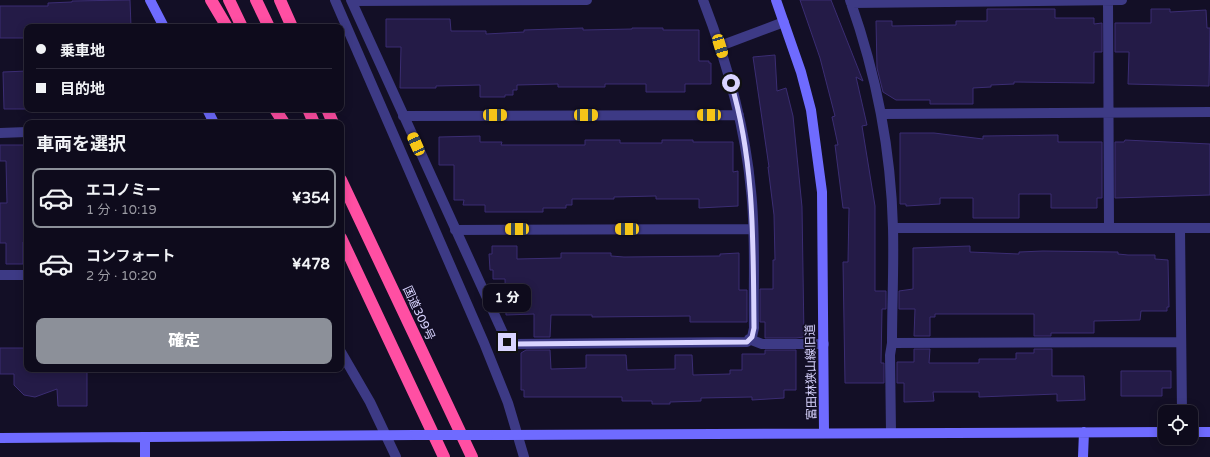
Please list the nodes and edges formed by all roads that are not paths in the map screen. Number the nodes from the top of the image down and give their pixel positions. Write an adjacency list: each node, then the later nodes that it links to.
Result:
1 (150, 0): 15 (street)
2 (211, 0): 16 (highway)
3 (229, 0): 17 (highway)
4 (256, 0): 18 (highway)
5 (280, 0): 19 (highway)
6 (335, 0): 50 (street)
7 (586, 0): 12 (street)
8 (703, 0): 20 (street)
9 (776, 0): 14 (street, 富田林狭山線旧道)
10 (1108, 0): 11 (street); 13 (street); 22 (street)
11 (1122, 0)
12 (351, 1): 25 (street)
13 (850, 1): 24 (street)
14 (784, 22): 20 (street); 41 (street, 富田林狭山線旧道)
15 (162, 24)
16 (225, 24)
17 (241, 24)
18 (268, 24)
19 (291, 24)
20 (720, 46): 23 (street)
21 (1210, 112): 22 (street)
22 (1109, 113): 24 (street); 30 (street)
23 (739, 114): 25 (street); 33 (street)
24 (882, 114): 29 (street)
25 (403, 116): 34 (street)
26 (24, 132): 27 (street)
27 (0, 133)
28 (344, 186): 57 (highway, 国道309号)
29 (893, 228): 30 (street); 40 (street)
30 (1109, 228): 31 (street)
31 (1180, 228): 32 (street); 39 (street)
32 (1210, 228)
33 (753, 229): 34 (street); 38 (street)
34 (455, 230): 38 (street)
35 (344, 244): 56 (highway)
36 (0, 275): 37 (street)
37 (24, 275)
38 (749, 339): 41 (street)
39 (1181, 342): 40 (street); 43 (street)
40 (892, 343): 49 (street)
41 (824, 344): 48 (street, 富田林狭山線旧道)
42 (344, 357): 51 (street)
43 (1182, 405)
44 (1084, 432): 45 (street, 富田林狭山線旧道); 49 (street, 富田林狭山線旧道); 59 (street)
45 (1158, 432)
46 (1198, 432): 47 (street)
47 (1210, 432)
48 (824, 433): 49 (street, 富田林狭山線旧道); 50 (street)
49 (891, 433)
50 (517, 435): 51 (street, bridge); 58 (street)
51 (386, 436): 52 (street); 55 (street)
52 (145, 437): 53 (street); 54 (street)
53 (0, 438)
54 (145, 457)
55 (396, 457)
56 (444, 457)
57 (472, 457)
58 (524, 457)
59 (1083, 457)

